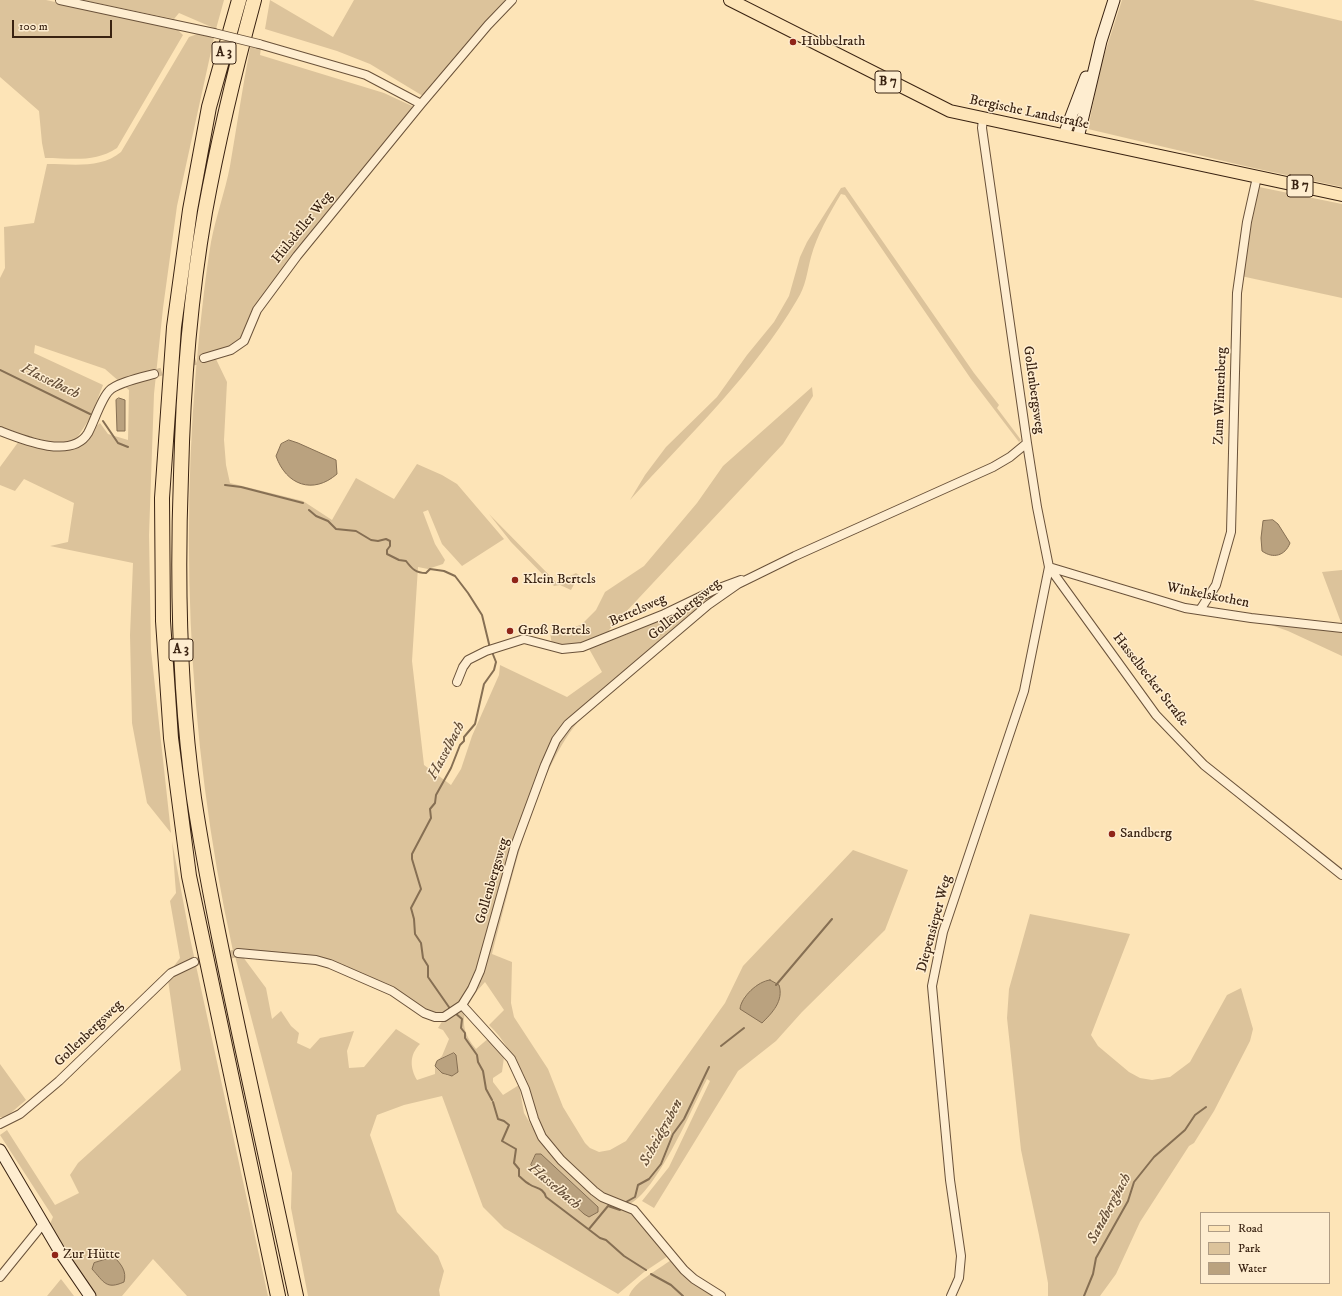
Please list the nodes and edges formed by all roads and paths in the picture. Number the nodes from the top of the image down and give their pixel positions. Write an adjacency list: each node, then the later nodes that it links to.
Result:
1 (60, 0): 8 (street, bridge)
2 (239, 0): 32 (highway, A 3)
3 (254, 0): 33 (highway, A 3)
4 (512, 0): 8 (street, Hülsdeller Weg)
5 (730, 0): 9 (main road, Bergische Landstraße / B 7)
6 (1114, 0): 7 (street)
7 (1101, 41): 10 (street); 11 (street)
8 (420, 104): 14 (street, Hülsdeller Weg)
9 (983, 120): 10 (main road, Bergische Landstraße / B 7); 17 (street, Gollenbergsweg)
10 (1064, 135): 11 (main road, Bergische Landstraße / B 7)
11 (1078, 138): 12 (main road, Bergische Landstraße / B 7)
12 (1257, 177): 13 (main road, Bergische Landstraße / B 7); 20 (street, Zum Winnenberg)
13 (1342, 195)
14 (204, 358)
15 (154, 374): 16 (street)
16 (0, 432)
17 (1027, 443): 18 (street, Hasselbecker Straße); 19 (street, Gollenbergsweg)
18 (1049, 567): 20 (street, Winkelskothen); 23 (street, Hasselbecker Straße); 35 (street, Diepensieper Weg)
19 (748, 579): 22 (street, Bertelsweg); 26 (street, Gollenbergsweg)
20 (1200, 610): 21 (street, Winkelskothen)
21 (1342, 628)
22 (457, 682)
23 (1342, 875)
24 (238, 954): 26 (street, Gollenbergsweg)
25 (194, 962): 27 (street, Gollenbergsweg)
26 (459, 1006): 34 (street)
27 (0, 1124)
28 (0, 1150): 29 (street)
29 (44, 1224): 30 (street); 31 (street)
30 (0, 1276)
31 (90, 1296)
32 (278, 1296)
33 (296, 1296)
34 (721, 1296)
35 (951, 1296)

